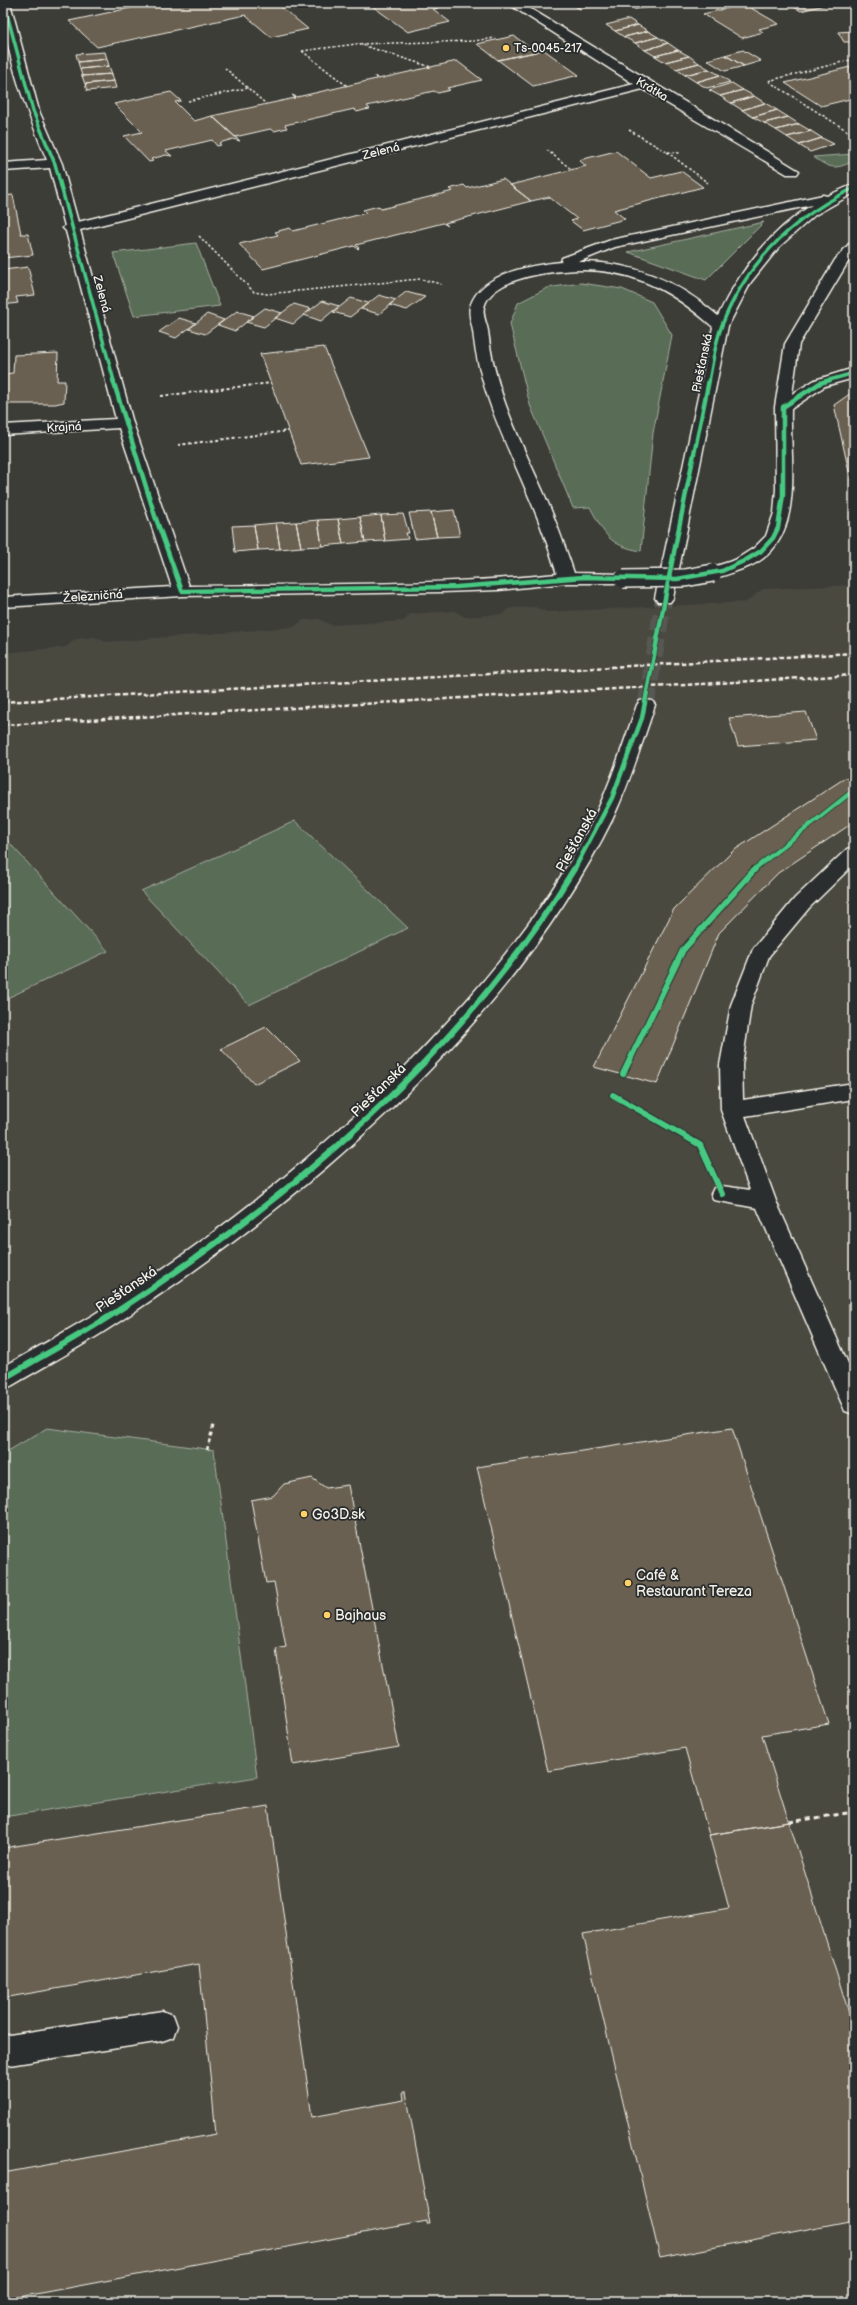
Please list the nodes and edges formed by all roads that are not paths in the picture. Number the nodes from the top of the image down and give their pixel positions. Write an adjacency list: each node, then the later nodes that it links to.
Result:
1 (4, 3): 4 (street, Zelená)
2 (513, 3): 3 (street, Krátka)
3 (645, 85): 6 (street, Krátka); 9 (street, Zelená)
4 (55, 164): 5 (street); 9 (street, Zelená)
5 (3, 167)
6 (792, 171)
7 (854, 188): 8 (street, Piešťanská)
8 (834, 197): 12 (street); 13 (street, Piešťanská)
9 (70, 228): 16 (street, Zelená)
10 (854, 247): 11 (street, Železničná)
11 (848, 264): 15 (street, Železničná)
12 (553, 267): 13 (street); 18 (street)
13 (721, 326): 20 (street, Piešťanská)
14 (854, 373): 15 (street)
15 (783, 407): 18 (street, Železničná, bridge)
16 (125, 423): 17 (street, Krajná); 19 (street, Zelená)
17 (3, 430)
18 (567, 578): 19 (street, Železničná)
19 (182, 591): 21 (street, Železničná)
20 (664, 598)
21 (3, 602)
22 (646, 706): 28 (street, Piešťanská)
23 (854, 853): 25 (street)
24 (854, 1091): 25 (street)
25 (732, 1110): 27 (street)
26 (722, 1194): 27 (street)
27 (765, 1201): 29 (street)
28 (3, 1379)
29 (854, 1404)
30 (162, 2026): 31 (street)
31 (3, 2051)

